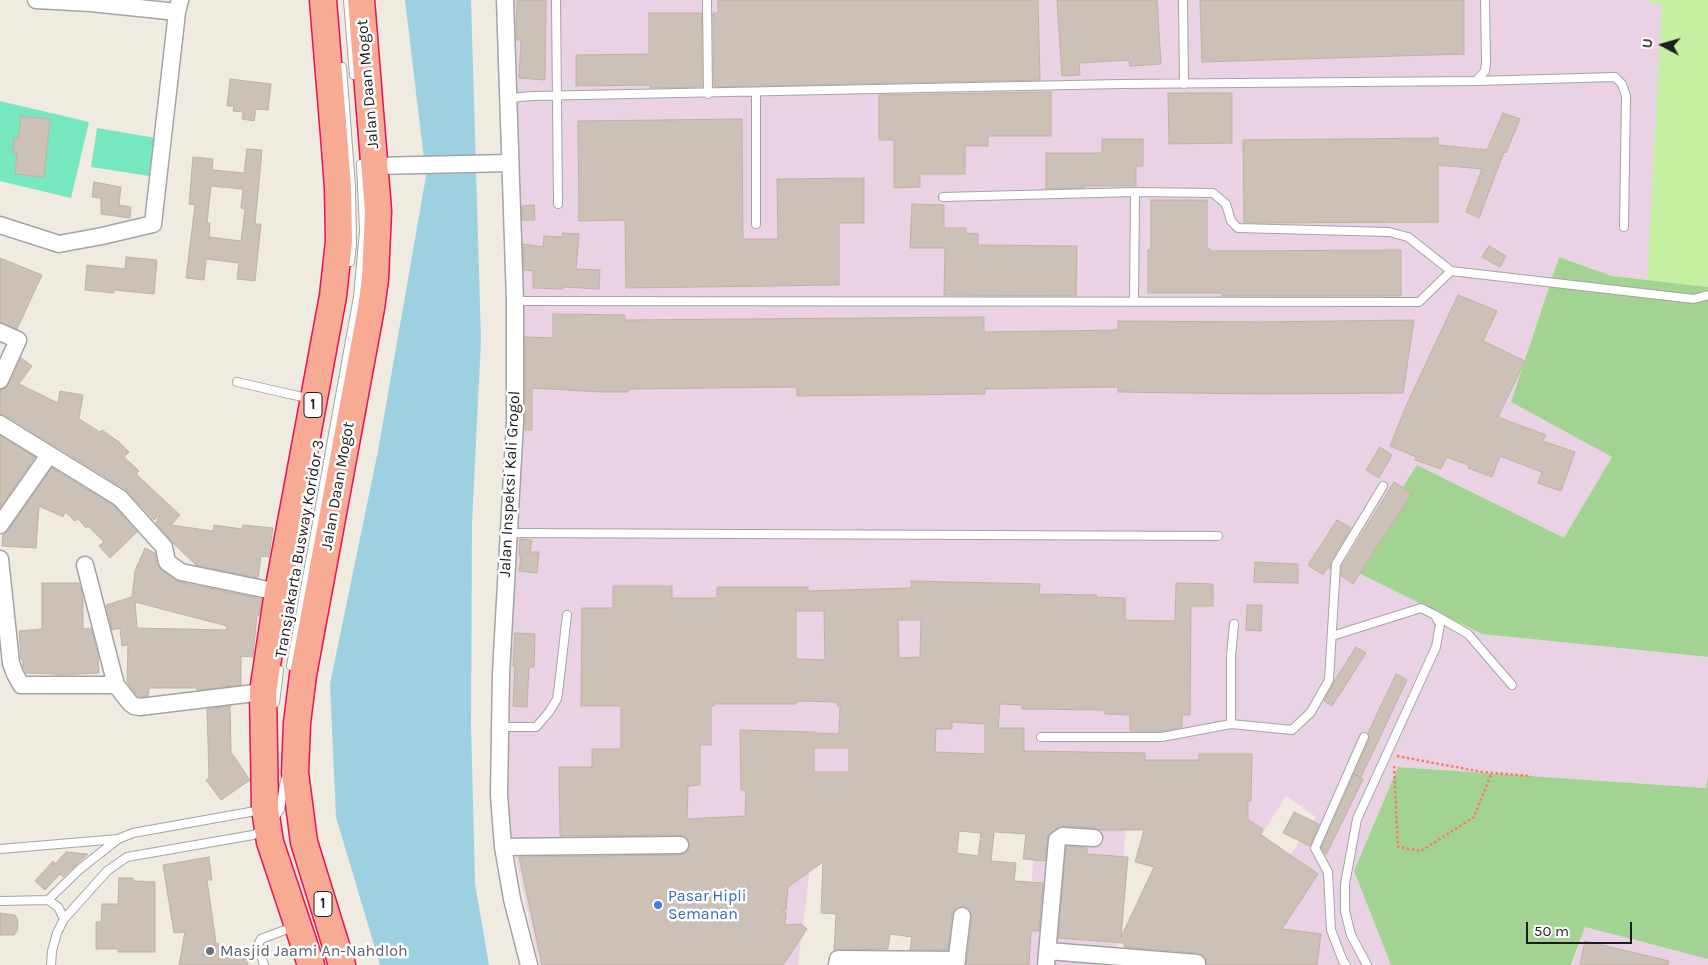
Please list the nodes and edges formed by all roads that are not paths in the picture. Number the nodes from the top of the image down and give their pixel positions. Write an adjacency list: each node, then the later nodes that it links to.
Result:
1 (36, 0): 10 (street)
2 (322, 0): 35 (highway, 1)
3 (348, 0): 14 (lane)
4 (361, 0): 19 (highway, Jalan Daan Mogot / 1)
5 (505, 0): 18 (street, Jalan Inspeksi Kali Grogol)
6 (556, 0): 17 (lane)
7 (707, 0): 16 (lane)
8 (1183, 0): 13 (lane)
9 (1485, 0): 12 (lane)
10 (179, 6): 25 (street)
11 (341, 57): 27 (lane)
12 (1476, 81): 13 (lane); 26 (lane)
13 (1184, 84): 15 (lane)
14 (355, 85)
15 (756, 93): 16 (lane); 24 (lane)
16 (708, 94): 17 (lane)
17 (556, 96): 18 (lane); 23 (lane)
18 (509, 98): 20 (street, Jalan Inspeksi Kali Grogol)
19 (373, 162): 20 (street); 51 (lane, Transjakarta Busway Koridor 3); 59 (highway, Jalan Daan Mogot / 1)
20 (506, 163): 30 (street, Jalan Inspeksi Kali Grogol)
21 (1135, 192): 22 (lane); 28 (lane); 31 (lane)
22 (943, 197)
23 (558, 204)
24 (756, 224)
25 (0, 225)
26 (1624, 228)
27 (348, 270)
28 (1451, 271): 29 (lane); 31 (lane)
29 (1708, 295)
30 (515, 301): 31 (lane); 41 (street, Jalan Inspeksi Kali Grogol)
31 (1134, 302)
32 (0, 332): 33 (street)
33 (0, 380)
34 (237, 382): 35 (lane)
35 (314, 400): 45 (highway, 1)
36 (0, 424): 37 (street)
37 (49, 455): 40 (street); 45 (street)
38 (1383, 486): 49 (lane)
39 (311, 487): 45 (lane, Transjakarta Busway Koridor 3)
40 (0, 525)
41 (508, 532): 42 (lane); 56 (street, Jalan Inspeksi Kali Grogol)
42 (1218, 536)
43 (0, 559): 52 (street)
44 (85, 565): 52 (street)
45 (283, 601): 54 (highway, 1)
46 (567, 615): 56 (lane)
47 (1435, 615): 49 (lane); 53 (lane); 82 (lane)
48 (1234, 624): 55 (lane)
49 (1332, 636): 55 (lane)
50 (280, 662): 54 (lane, Transjakarta Busway Koridor 3)
51 (290, 676)
52 (116, 685): 54 (street)
53 (1512, 685)
54 (269, 702): 60 (highway, 1)
55 (1232, 724): 57 (lane)
56 (500, 727): 65 (street, Jalan Inspeksi Kali Grogol)
57 (1040, 737)
58 (1364, 737): 81 (lane)
59 (290, 774): 60 (highway); 63 (highway, Jalan Daan Mogot / 1)
60 (271, 813): 62 (lane); 63 (highway); 70 (lane); 71 (highway, 1)
61 (1094, 838): 72 (street)
62 (118, 839): 66 (lane); 67 (lane)
63 (304, 842): 78 (highway, Jalan Daan Mogot / 1)
64 (680, 845): 65 (street)
65 (503, 847): 79 (street, Jalan Inspeksi Kali Grogol)
66 (0, 849)
67 (48, 900): 68 (lane); 70 (lane)
68 (0, 901)
69 (962, 916): 73 (street)
70 (64, 919): 75 (lane)
71 (297, 925): 76 (lane); 77 (highway, 1)
72 (1047, 958): 74 (street)
73 (957, 962): 80 (street)
74 (1197, 963)
75 (51, 965)
76 (264, 965)
77 (310, 965)
78 (342, 965)
79 (530, 965)
80 (837, 965)
81 (1346, 965)
82 (1367, 965)

